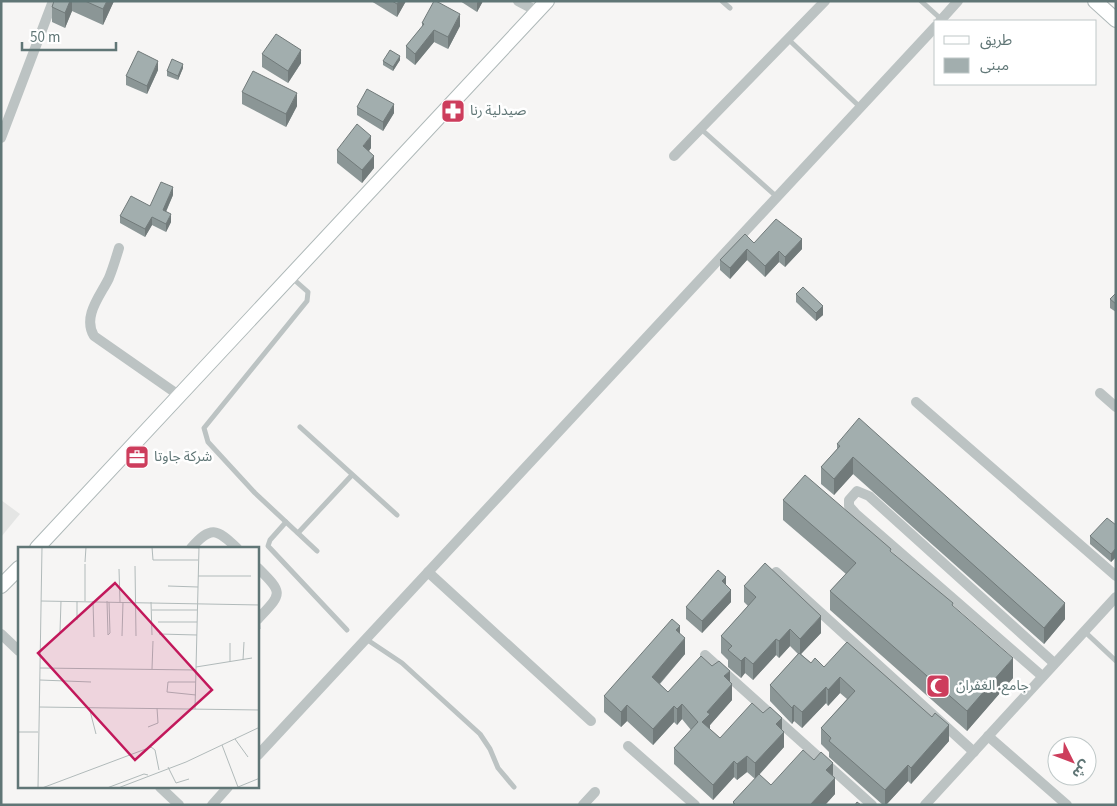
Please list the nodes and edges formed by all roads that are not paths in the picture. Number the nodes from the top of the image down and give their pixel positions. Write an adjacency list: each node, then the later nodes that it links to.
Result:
1 (53, 1): 17 (street)
2 (518, 1): 8 (street)
3 (722, 1): 9 (lane)
4 (825, 1): 14 (street)
5 (921, 1): 10 (lane)
6 (958, 1): 11 (street)
7 (1095, 1): 12 (street)
8 (542, 6): 21 (street)
9 (730, 8)
10 (937, 20)
11 (941, 20)
12 (1116, 20)
13 (934, 27): 15 (street)
14 (788, 39): 15 (lane); 16 (street)
15 (860, 107): 19 (street)
16 (701, 129): 18 (street); 19 (lane)
17 (1, 138)
18 (674, 156)
19 (777, 197): 37 (street)
20 (119, 248): 23 (street)
21 (291, 277): 23 (street); 29 (lane)
22 (1100, 393): 25 (street)
23 (180, 396): 31 (street)
24 (916, 402): 39 (street)
25 (1116, 407)
26 (300, 427): 27 (lane)
27 (352, 475): 28 (lane); 30 (lane)
28 (397, 515)
29 (286, 522): 30 (lane); 43 (lane)
30 (298, 533): 34 (lane)
31 (38, 547)
32 (192, 547): 33 (street)
33 (236, 547)
34 (317, 551)
35 (18, 569): 40 (street)
36 (259, 569): 42 (street)
37 (428, 572): 46 (street); 52 (street)
38 (776, 572): 55 (street)
39 (1116, 576)
40 (1, 586)
41 (1116, 597): 44 (street)
42 (259, 618)
43 (347, 630)
44 (1084, 631): 49 (lane); 50 (street)
45 (1, 634): 47 (street)
46 (366, 639): 56 (street); 57 (lane)
47 (18, 651)
48 (705, 655): 65 (street)
49 (1116, 661)
50 (1054, 663): 51 (street); 51 (street)
51 (1042, 676): 53 (street)
52 (591, 721)
53 (988, 736): 55 (street); 67 (street)
54 (628, 746): 64 (street)
55 (974, 752): 66 (street)
56 (259, 755)
57 (514, 787)
58 (161, 788): 61 (street)
59 (227, 788): 62 (street)
60 (595, 792): 63 (street)
61 (179, 805)
62 (212, 805)
63 (583, 805)
64 (695, 805)
65 (872, 805)
66 (925, 805)
67 (1067, 805)

